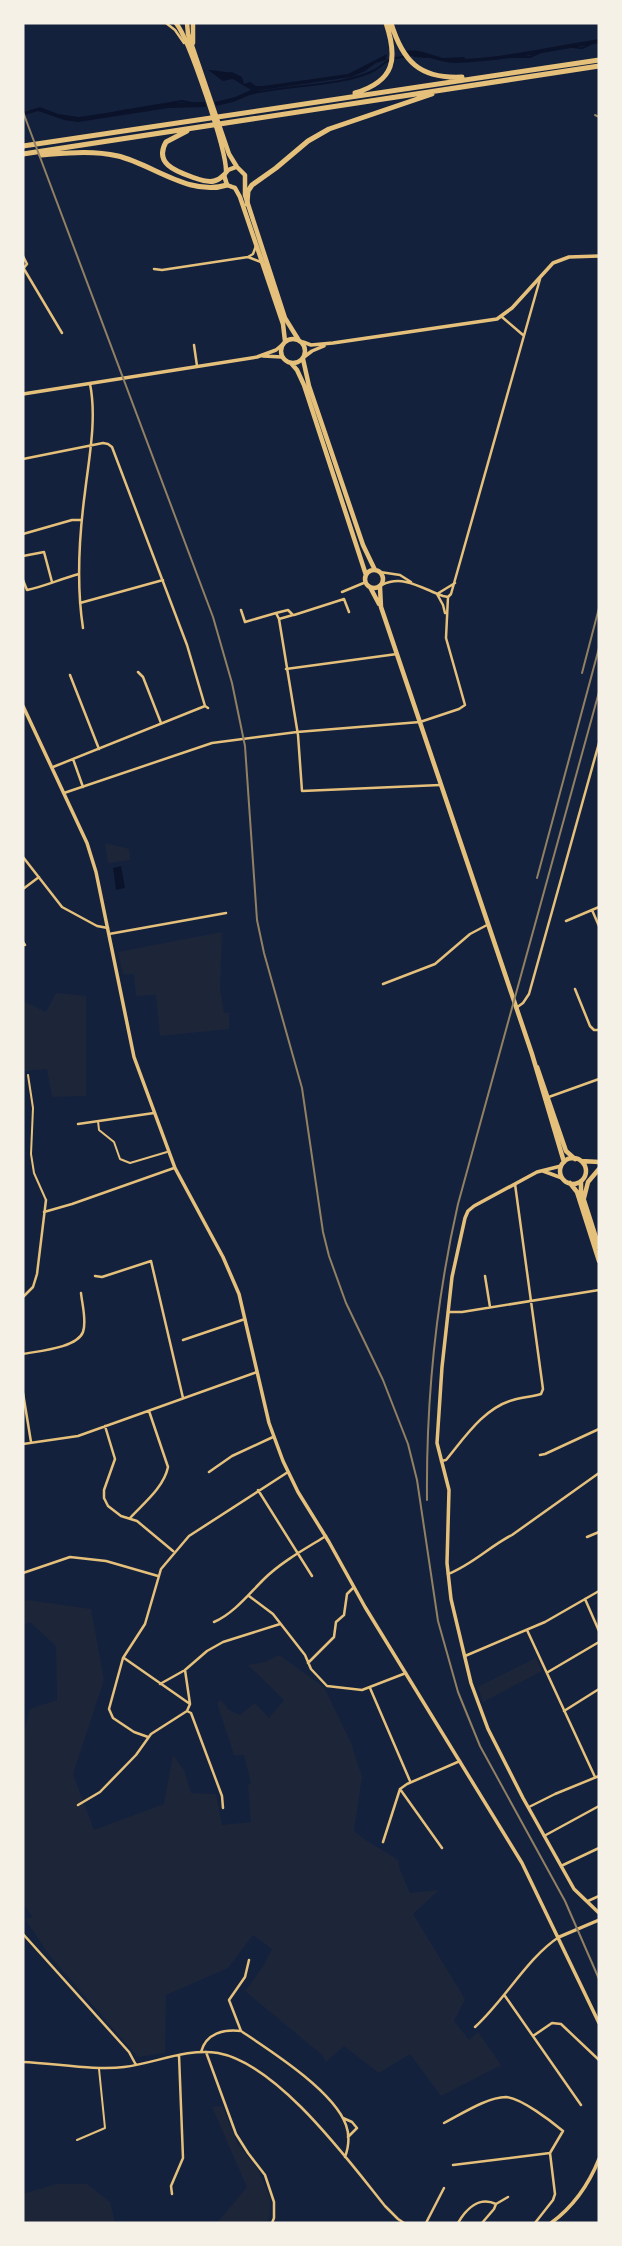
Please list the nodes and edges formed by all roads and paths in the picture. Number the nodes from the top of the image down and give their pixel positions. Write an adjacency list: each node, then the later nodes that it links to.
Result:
1 (166, 23): 6 (street)
2 (176, 23): 6 (main road)
3 (187, 23): 6 (main road)
4 (193, 23): 6 (main road)
5 (389, 23): 9 (highway); 11 (highway)
6 (192, 51): 13 (main road)
7 (599, 60): 9 (highway)
8 (599, 66): 10 (highway)
9 (493, 75): 11 (highway)
10 (452, 88): 12 (highway); 21 (highway)
11 (334, 99): 14 (highway)
12 (201, 127): 15 (highway); 17 (highway)
13 (222, 138): 16 (main road); 17 (main road)
14 (23, 146)
15 (23, 154): 19 (highway)
16 (237, 167): 17 (main road); 18 (main road)
17 (225, 174): 19 (main road)
18 (243, 184): 20 (main road); 21 (main road)
19 (227, 185): 20 (main road)
20 (234, 188): 22 (main road)
21 (247, 204): 33 (main road)
22 (256, 246): 25 (street); 26 (main road)
23 (23, 256): 27 (street)
24 (599, 256): 29 (main road)
25 (248, 257): 26 (street); 28 (street)
26 (262, 262): 34 (main road)
27 (23, 269): 31 (street)
28 (154, 269)
29 (540, 279): 30 (main road); 32 (street)
30 (502, 317): 32 (street); 35 (main road)
31 (62, 333)
32 (525, 336): 58 (street)
33 (300, 341): 34 (main road); 35 (main road); 39 (main road)
34 (284, 343): 37 (main road); 38 (main road)
35 (333, 343): 39 (main road)
36 (194, 345): 41 (street)
37 (257, 356): 38 (main road); 41 (main road)
38 (282, 357): 40 (main road)
39 (304, 358): 40 (main road); 49 (main road)
40 (290, 363): 51 (main road)
41 (197, 367): 42 (main road)
42 (90, 384): 43 (main road); 44 (street)
43 (23, 394)
44 (90, 445): 45 (street); 46 (street); 53 (street)
45 (23, 459)
46 (82, 520): 47 (street); 50 (street)
47 (23, 534)
48 (23, 556): 54 (street)
49 (378, 571): 51 (main road); 55 (street); 57 (main road)
50 (79, 574): 54 (street); 62 (street)
51 (366, 575): 56 (main road)
52 (23, 580): 54 (street)
53 (163, 580): 62 (street); 77 (street)
54 (52, 582)
55 (414, 584): 57 (street); 60 (street)
56 (368, 585): 57 (main road); 59 (street); 63 (main road)
57 (381, 586): 63 (main road)
58 (451, 590): 60 (street); 61 (street)
59 (342, 592)
60 (437, 594): 61 (street); 69 (street)
61 (447, 598): 69 (street)
62 (80, 603): 70 (street)
63 (381, 607): 71 (main road)
64 (241, 610): 66 (street)
65 (349, 612): 67 (street)
66 (276, 613): 67 (street); 68 (street)
67 (293, 615): 68 (street)
68 (279, 619): 72 (street)
69 (445, 619): 76 (street)
70 (83, 628)
71 (397, 654): 72 (street); 76 (main road)
72 (286, 669): 78 (street)
73 (138, 672): 77 (street)
74 (70, 674): 80 (street)
75 (23, 705): 82 (main road)
76 (420, 722): 78 (street); 83 (main road)
77 (161, 723): 80 (street)
78 (297, 732): 83 (street); 84 (street)
79 (599, 743): 98 (street)
80 (99, 748): 81 (street)
81 (73, 759): 82 (street); 84 (street)
82 (53, 767): 85 (main road)
83 (440, 785): 93 (main road)
84 (83, 787): 85 (street)
85 (64, 793): 95 (main road)
86 (23, 857): 87 (street)
87 (39, 877): 88 (street); 95 (street)
88 (23, 889)
89 (599, 907): 90 (street)
90 (592, 910): 92 (street); 94 (street)
91 (226, 913): 95 (street)
92 (566, 921)
93 (487, 925): 96 (street); 98 (main road)
94 (599, 926)
95 (108, 931): 103 (main road)
96 (383, 984)
97 (575, 989): 99 (street)
98 (516, 1008): 102 (main road)
99 (599, 1030)
100 (28, 1075): 118 (lane)
101 (599, 1079): 102 (street)
102 (546, 1098): 107 (main road); 109 (main road)
103 (155, 1112): 104 (street); 106 (main road)
104 (98, 1121): 105 (street); 106 (lane)
105 (78, 1124)
106 (168, 1152): 110 (main road)
107 (578, 1160): 108 (main road); 109 (main road); 113 (main road)
108 (597, 1163): 113 (main road)
109 (563, 1164): 112 (main road); 114 (main road)
110 (175, 1168): 120 (street); 131 (main road)
111 (599, 1169): 119 (main road)
112 (541, 1170): 114 (main road); 117 (main road)
113 (585, 1174): 115 (main road)
114 (562, 1178): 116 (main road)
115 (581, 1180): 116 (main road); 119 (main road)
116 (570, 1183): 122 (main road)
117 (515, 1184): 128 (street); 130 (main road)
118 (46, 1200): 120 (street)
119 (584, 1202): 121 (main road)
120 (44, 1212): 127 (street)
121 (599, 1247)
122 (599, 1261)
123 (95, 1276): 136 (street)
124 (485, 1276): 129 (street)
125 (599, 1290): 128 (street)
126 (81, 1293): 133 (street)
127 (23, 1297)
128 (531, 1301): 129 (street); 144 (street)
129 (490, 1307): 130 (street)
130 (448, 1312): 144 (main road)
131 (245, 1319): 132 (street); 134 (main road)
132 (183, 1340)
133 (23, 1354)
134 (257, 1372): 136 (street); 140 (main road)
135 (23, 1393): 141 (street)
136 (183, 1399): 137 (street)
137 (149, 1411): 138 (street); 149 (street)
138 (105, 1426): 141 (street); 149 (street)
139 (599, 1429): 143 (street)
140 (273, 1437): 145 (street); 146 (main road)
141 (31, 1442): 142 (street)
142 (23, 1444)
143 (540, 1455)
144 (441, 1461): 156 (main road)
145 (209, 1472)
146 (288, 1472): 148 (street); 151 (main road)
147 (599, 1473): 156 (street)
148 (258, 1490): 153 (street); 154 (street)
149 (130, 1518): 153 (street)
150 (599, 1532): 152 (street)
151 (326, 1536): 154 (street); 159 (main road)
152 (587, 1537)
153 (174, 1552): 157 (street)
154 (298, 1553): 158 (street); 161 (street)
155 (23, 1573): 157 (street)
156 (447, 1574): 168 (main road)
157 (158, 1576): 169 (street)
158 (312, 1576)
159 (353, 1588): 170 (street); 172 (main road)
160 (599, 1591): 162 (street)
161 (249, 1596): 163 (street); 164 (street)
162 (585, 1599): 165 (street); 166 (street)
163 (214, 1622)
164 (280, 1624): 170 (street); 171 (street)
165 (527, 1630): 168 (street); 173 (street)
166 (599, 1630)
167 (599, 1642): 173 (street)
168 (465, 1656): 187 (main road)
169 (123, 1658): 174 (street); 180 (street)
170 (308, 1663): 175 (street)
171 (185, 1670): 174 (street); 177 (street)
172 (406, 1673): 175 (street); 181 (main road)
173 (547, 1673): 179 (street)
174 (160, 1684): 177 (street)
175 (370, 1688): 183 (street)
176 (599, 1689): 179 (street)
177 (190, 1704): 178 (street)
178 (187, 1711): 180 (street); 188 (street)
179 (564, 1711): 182 (street)
180 (148, 1738): 185 (street)
181 (460, 1761): 183 (street); 199 (main road)
182 (597, 1777): 187 (street)
183 (411, 1783): 184 (street)
184 (400, 1789): 190 (street); 191 (street)
185 (78, 1805)
186 (599, 1806): 189 (street)
187 (528, 1807): 189 (main road)
188 (223, 1808)
189 (544, 1836): 193 (main road)
190 (383, 1842)
191 (442, 1848)
192 (599, 1848): 193 (street)
193 (561, 1866): 195 (main road)
194 (599, 1896): 195 (street)
195 (588, 1902): 196 (main road)
196 (599, 1913)
197 (599, 1920): 199 (main road)
198 (23, 1934): 210 (street)
199 (559, 1937): 201 (street); 202 (main road)
200 (249, 1960): 204 (street)
201 (505, 1996): 203 (street); 205 (street)
202 (599, 2023)
203 (475, 2027)
204 (241, 2031): 206 (street); 213 (street)
205 (533, 2036): 208 (street); 212 (street)
206 (204, 2052): 207 (street); 218 (street); 226 (street)
207 (179, 2055): 210 (street); 222 (street)
208 (599, 2060)
209 (23, 2062): 211 (street)
210 (136, 2065): 211 (street)
211 (98, 2067): 216 (lane)
212 (581, 2105)
213 (342, 2118): 215 (street); 215 (street)
214 (444, 2123): 217 (street)
215 (348, 2137): 218 (street)
216 (77, 2140)
217 (550, 2153): 220 (street); 225 (street)
218 (345, 2157): 227 (street)
219 (599, 2159): 231 (main road)
220 (453, 2165)
221 (444, 2188): 228 (street)
222 (172, 2194)
223 (508, 2197): 224 (street)
224 (496, 2204): 229 (street); 230 (street)
225 (534, 2222)
226 (272, 2223)
227 (404, 2223)
228 (426, 2223)
229 (458, 2223)
230 (482, 2223)
231 (551, 2223)

